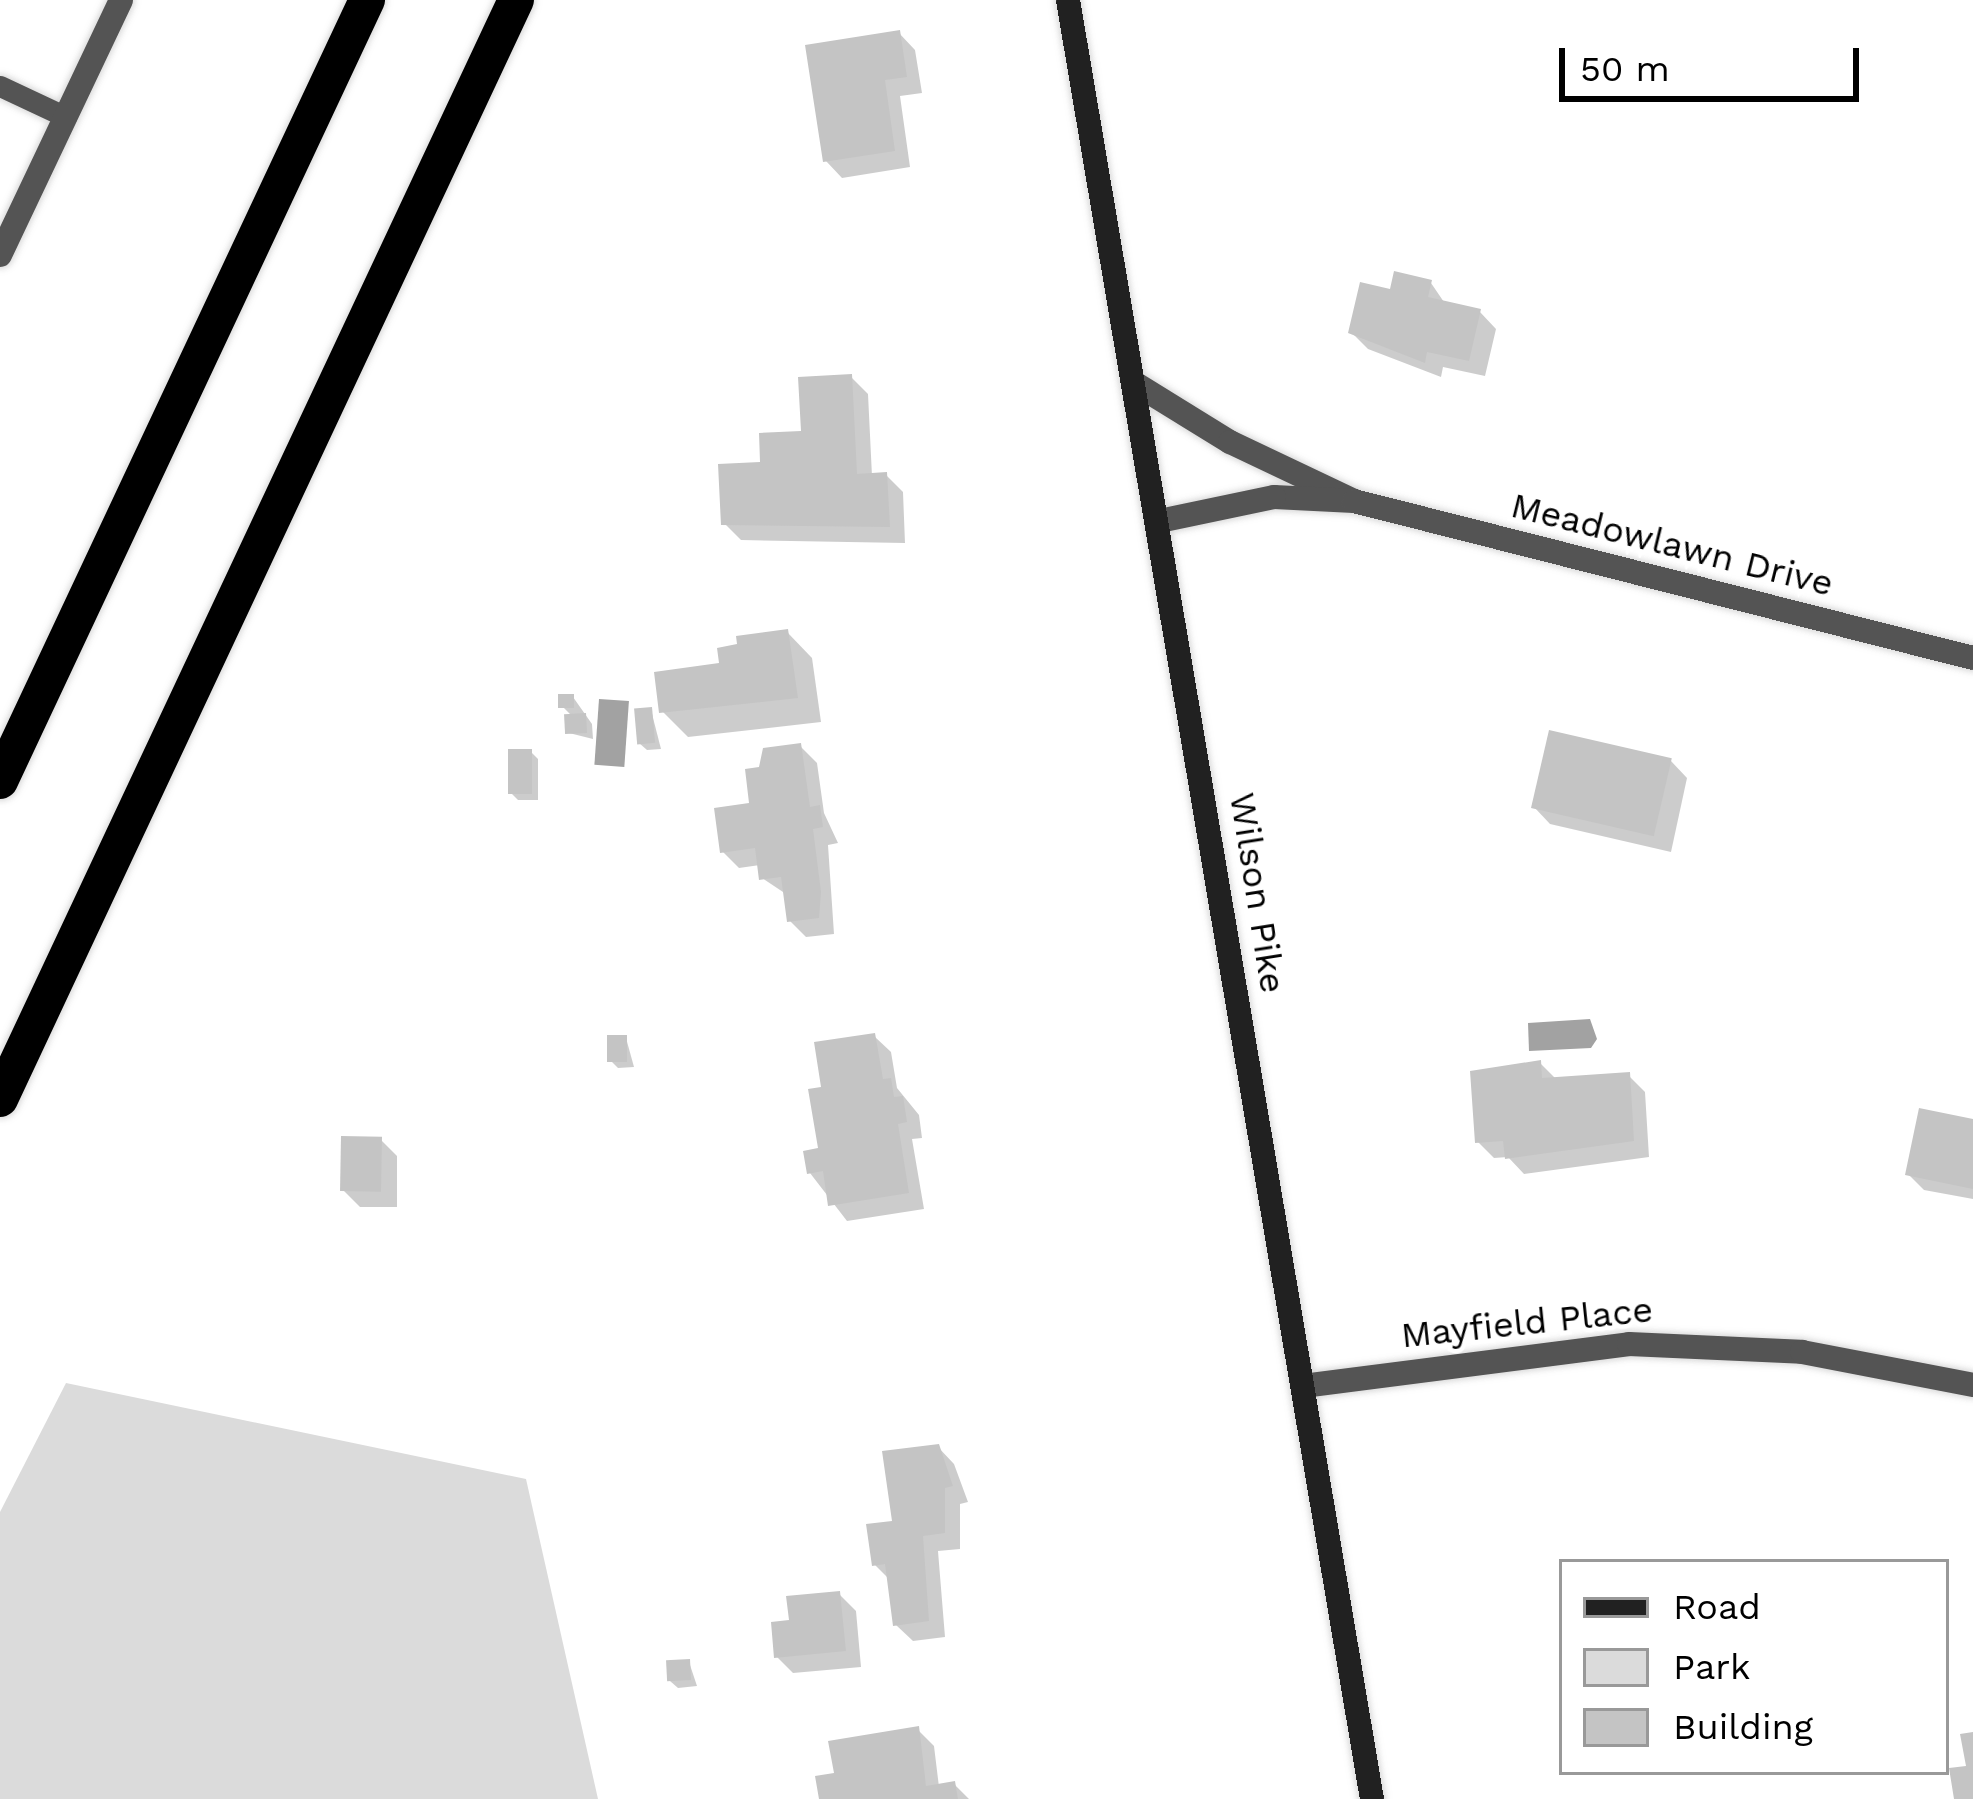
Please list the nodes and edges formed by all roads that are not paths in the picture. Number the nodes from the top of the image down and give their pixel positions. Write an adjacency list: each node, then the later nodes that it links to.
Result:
1 (121, 0): 6 (street)
2 (367, 0): 12 (highway)
3 (516, 0): 13 (highway)
4 (1068, 0): 8 (main road, Wilson Pike)
5 (0, 86): 6 (lane)
6 (65, 117): 7 (street)
7 (0, 254)
8 (1136, 385): 9 (street, Meadowlawn Drive); 10 (main road, Wilson Pike)
9 (1354, 502): 10 (street, Meadowlawn Drive); 11 (street, Meadowlawn Drive)
10 (1159, 521): 15 (main road, Wilson Pike)
11 (1973, 658)
12 (0, 782)
13 (0, 1099)
14 (1973, 1385): 15 (street, Mayfield Place)
15 (1303, 1386): 16 (main road, Wilson Pike)
16 (1372, 1799)

